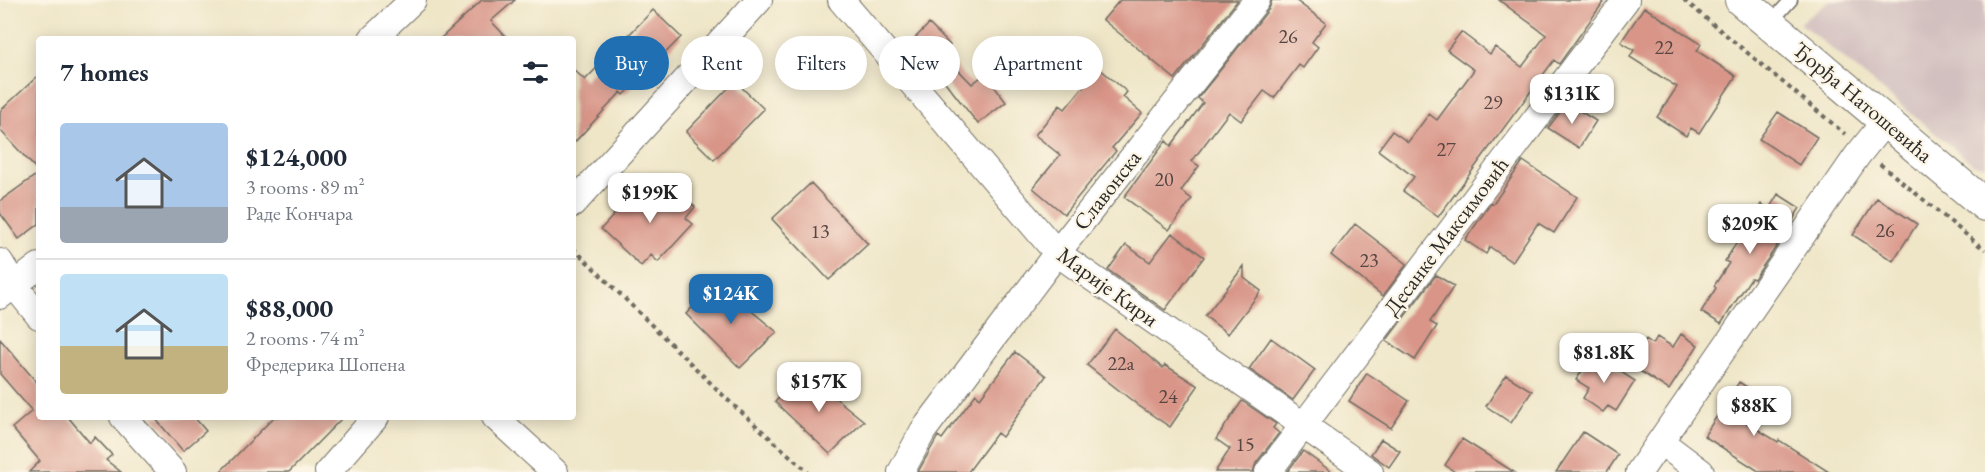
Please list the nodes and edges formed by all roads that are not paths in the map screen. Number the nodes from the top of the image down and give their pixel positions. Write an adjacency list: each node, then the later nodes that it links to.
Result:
1 (413, 0): 9 (street)
2 (759, 0): 12 (street)
3 (841, 0): 13 (street, Марије Кири)
4 (1257, 0): 13 (street, Славонска)
5 (1626, 0): 21 (street, Десанке Максимовић)
6 (1741, 0): 8 (street, Ђорђа Натошевића)
7 (1791, 0): 8 (lane)
8 (1769, 24): 10 (street, Ђорђа Натошевића)
9 (375, 36)
10 (1886, 120): 11 (street, Ђорђа Натошевића); 22 (street)
11 (1978, 189)
12 (576, 201)
13 (1058, 253): 21 (street, Марије Кири); 26 (street, Славонска)
14 (0, 262): 16 (street)
15 (36, 268): 16 (street)
16 (7, 291): 17 (street)
17 (36, 314)
18 (126, 420): 23 (street)
19 (373, 420): 24 (street)
20 (498, 420): 25 (street)
21 (1302, 425): 27 (street, Десанке Максимовић); 28 (street, Марије Кири)
22 (1661, 442): 29 (street); 30 (street)
23 (173, 472)
24 (328, 472)
25 (555, 472)
26 (901, 472)
27 (1268, 472)
28 (1370, 472)
29 (1639, 472)
30 (1701, 472)

